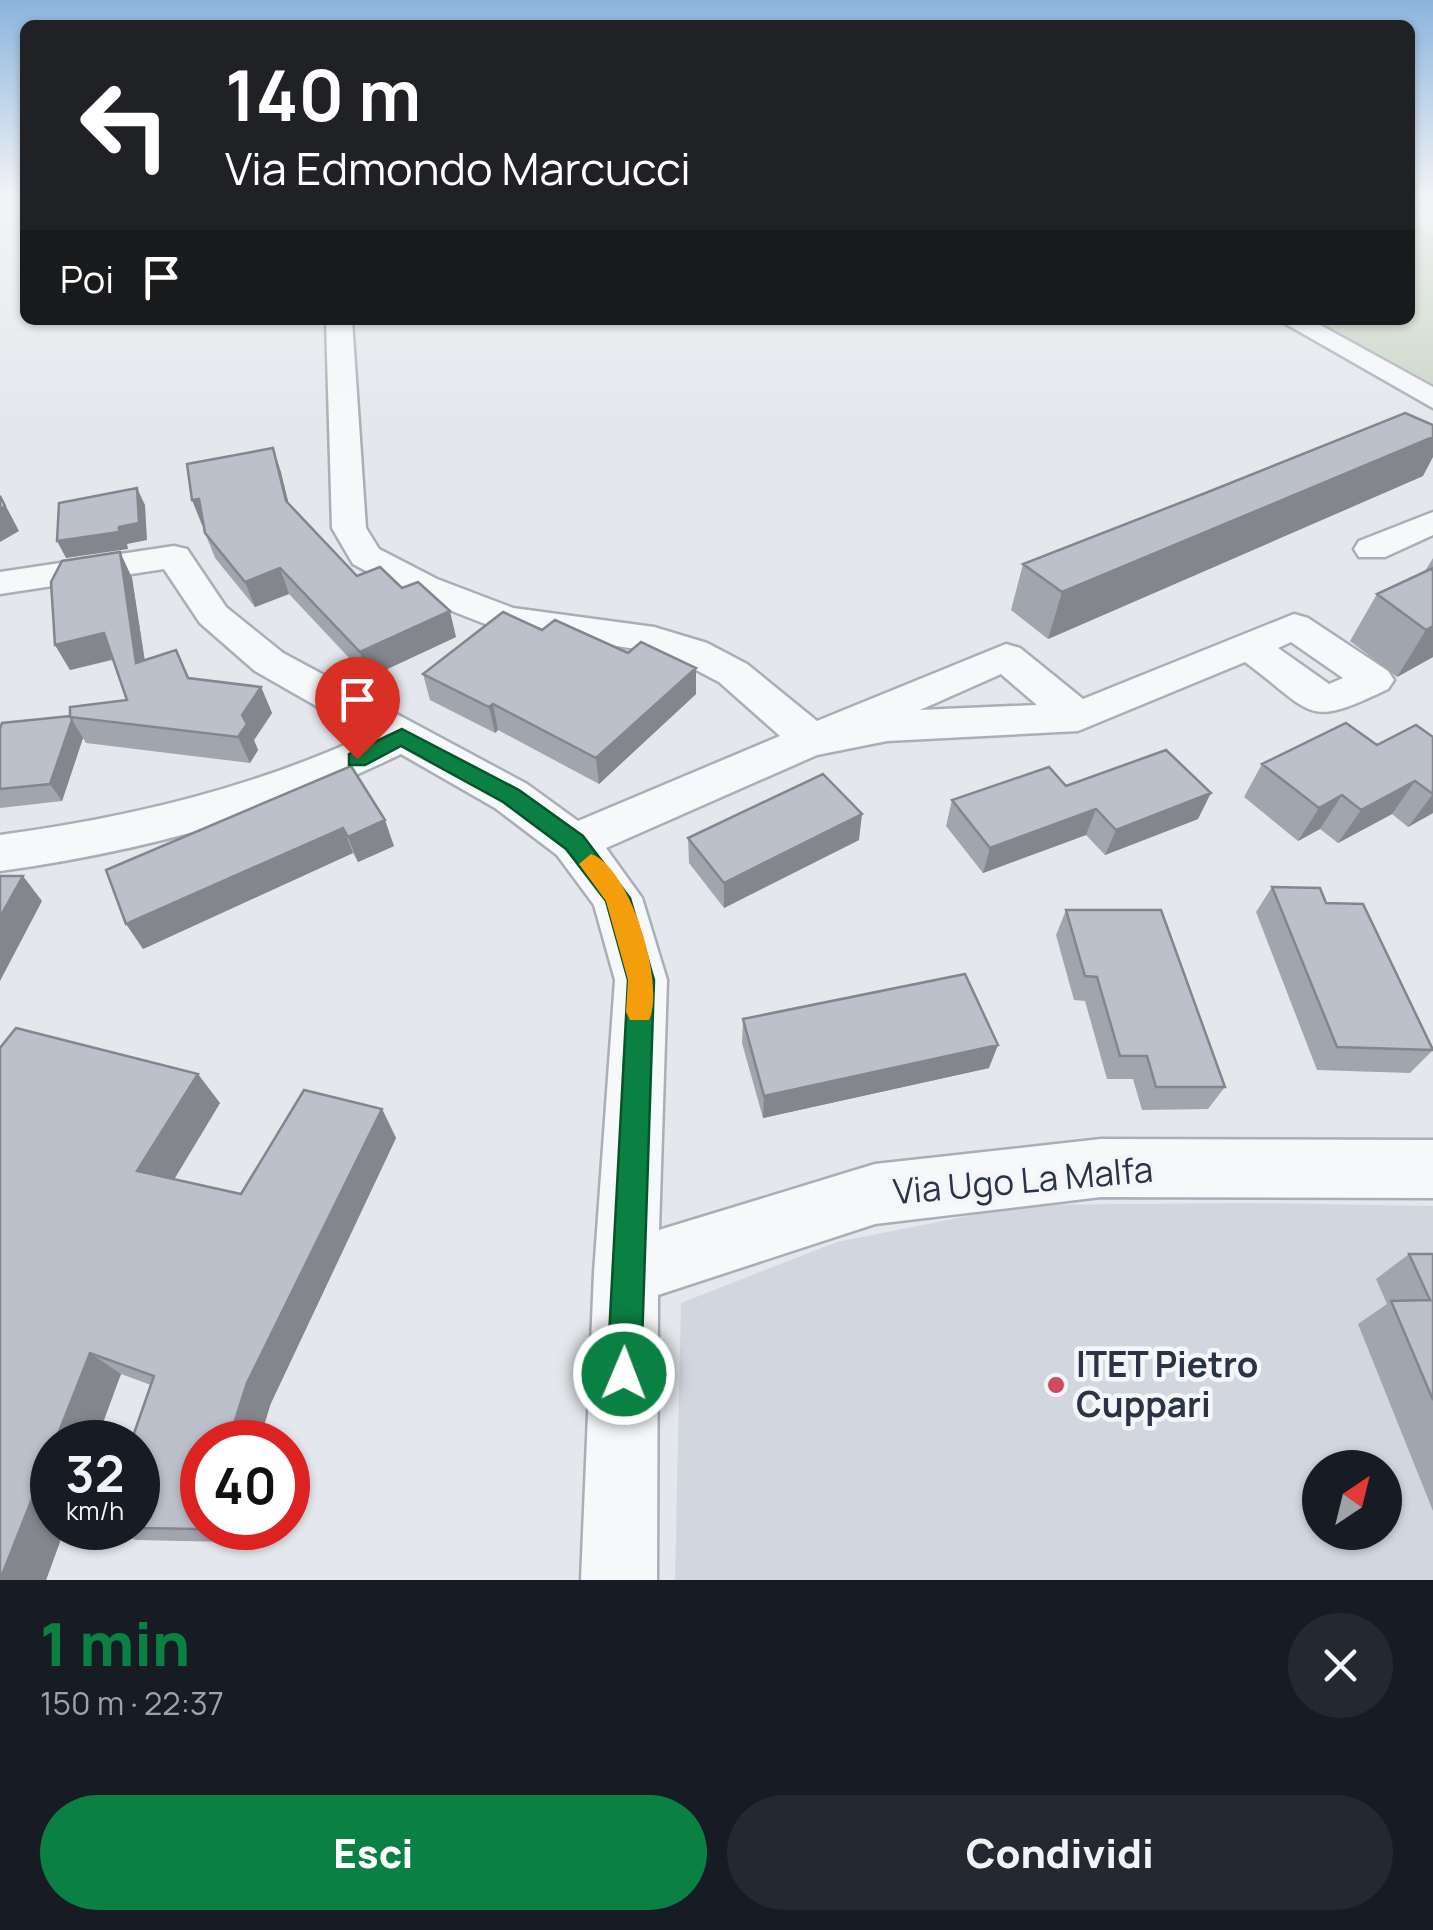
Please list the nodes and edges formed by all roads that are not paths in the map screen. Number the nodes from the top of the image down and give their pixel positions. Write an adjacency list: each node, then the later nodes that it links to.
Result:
1 (339, 325): 10 (street)
2 (1301, 325): 3 (street)
3 (1433, 399)
4 (1433, 522): 5 (street)
5 (1372, 549)
6 (0, 583): 9 (street)
7 (1248, 646): 8 (street)
8 (1078, 717): 10 (street); 10 (street)
9 (402, 736): 11 (street); 12 (street)
10 (813, 742): 11 (street)
11 (574, 842): 14 (street)
12 (0, 853)
13 (1433, 1169): 14 (street, Via Ugo La Malfa)
14 (626, 1274): 15 (street)
15 (619, 1580)

